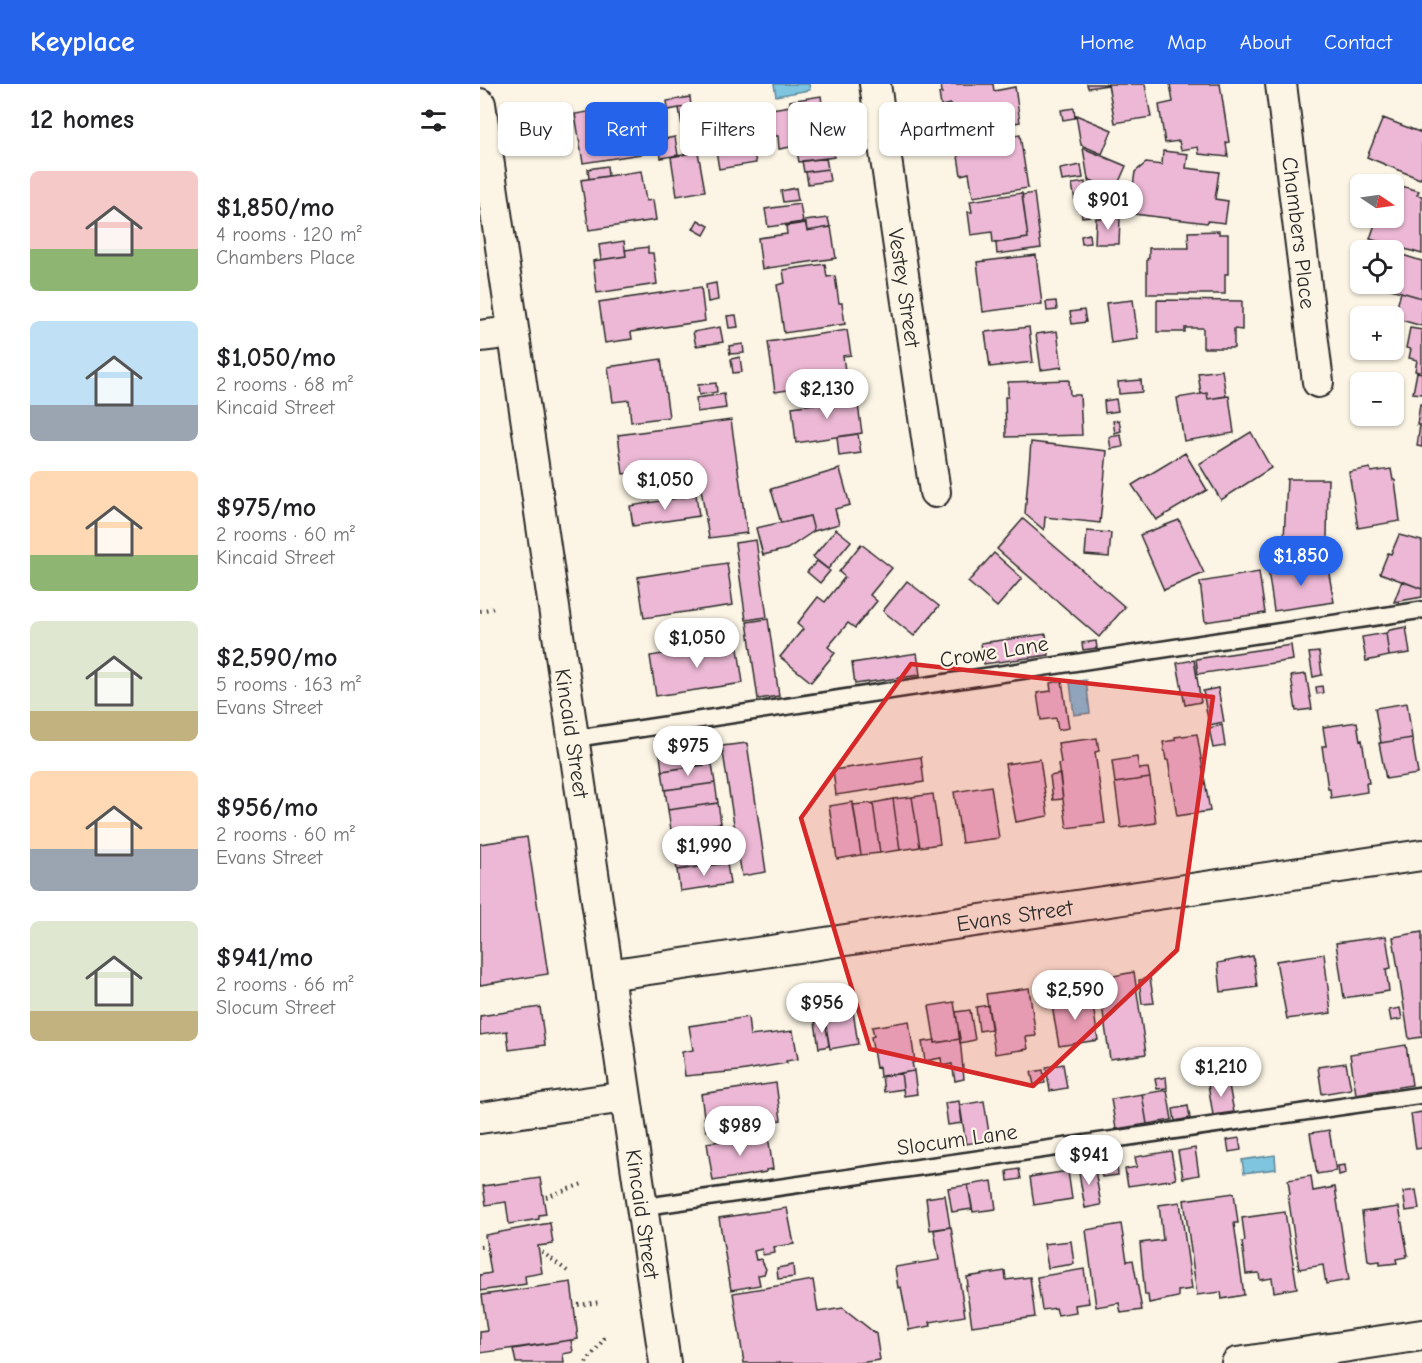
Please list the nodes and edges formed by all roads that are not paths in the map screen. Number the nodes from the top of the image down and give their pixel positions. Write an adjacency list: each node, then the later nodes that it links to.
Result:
1 (875, 84): 7 (street, Vestey Street)
2 (1281, 84): 6 (street, Chambers Place)
3 (480, 104): 4 (street, Kincaid Street)
4 (513, 332): 5 (street); 9 (street, Kincaid Street)
5 (480, 336)
6 (1318, 382)
7 (935, 492)
8 (1422, 610): 9 (lane, Crowe Lane)
9 (572, 739): 11 (street, Kincaid Street)
10 (1422, 855): 11 (street, Evans Street)
11 (608, 975): 13 (street, Kincaid Street)
12 (1422, 1095): 15 (lane, Slocum Lane)
13 (625, 1097): 14 (street); 15 (street, Kincaid Street)
14 (480, 1118)
15 (642, 1207): 17 (street, Kincaid Street)
16 (1422, 1335): 18 (street)
17 (665, 1363)
18 (1237, 1363)

